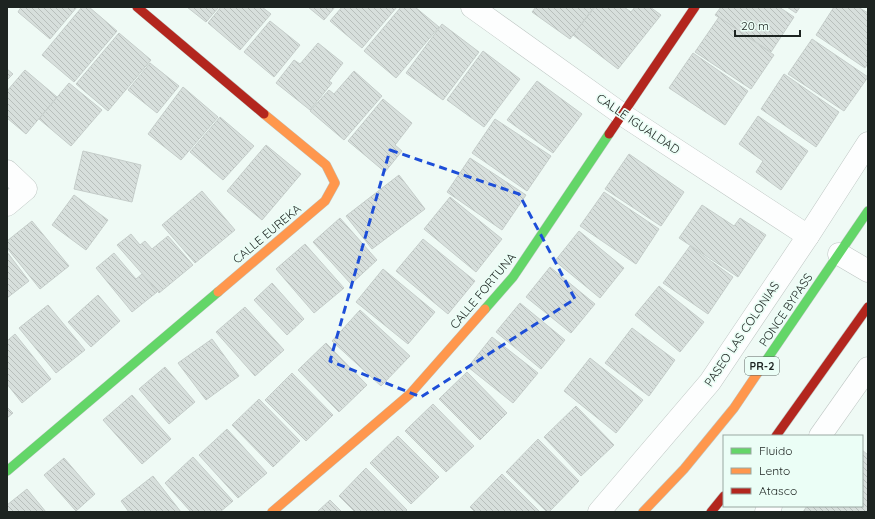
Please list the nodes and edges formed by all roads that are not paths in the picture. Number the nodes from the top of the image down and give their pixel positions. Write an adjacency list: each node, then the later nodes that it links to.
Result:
1 (137, 7): 16 (main road, CALLE EUREKA)
2 (472, 7): 4 (street, CALLE IGUALDAD)
3 (695, 7): 4 (main road, CALLE FORTUNA)
4 (623, 115): 9 (street, CALLE IGUALDAD); 18 (main road, CALLE FORTUNA)
5 (868, 143): 9 (street, PASEO LAS COLONIAS)
6 (7, 171): 7 (street)
7 (7, 205)
8 (868, 211): 10 (main road, PONCE BYPASS / PR-2)
9 (808, 236): 19 (street, PASEO LAS COLONIAS)
10 (839, 254): 11 (street); 20 (main road, PONCE BYPASS / PR-2)
11 (868, 271)
12 (868, 307): 14 (main road)
13 (868, 368): 15 (street)
14 (777, 435)
15 (821, 435)
16 (7, 471)
17 (723, 497): 21 (main road)
18 (272, 512)
19 (599, 512)
20 (643, 512)
21 (711, 512)

